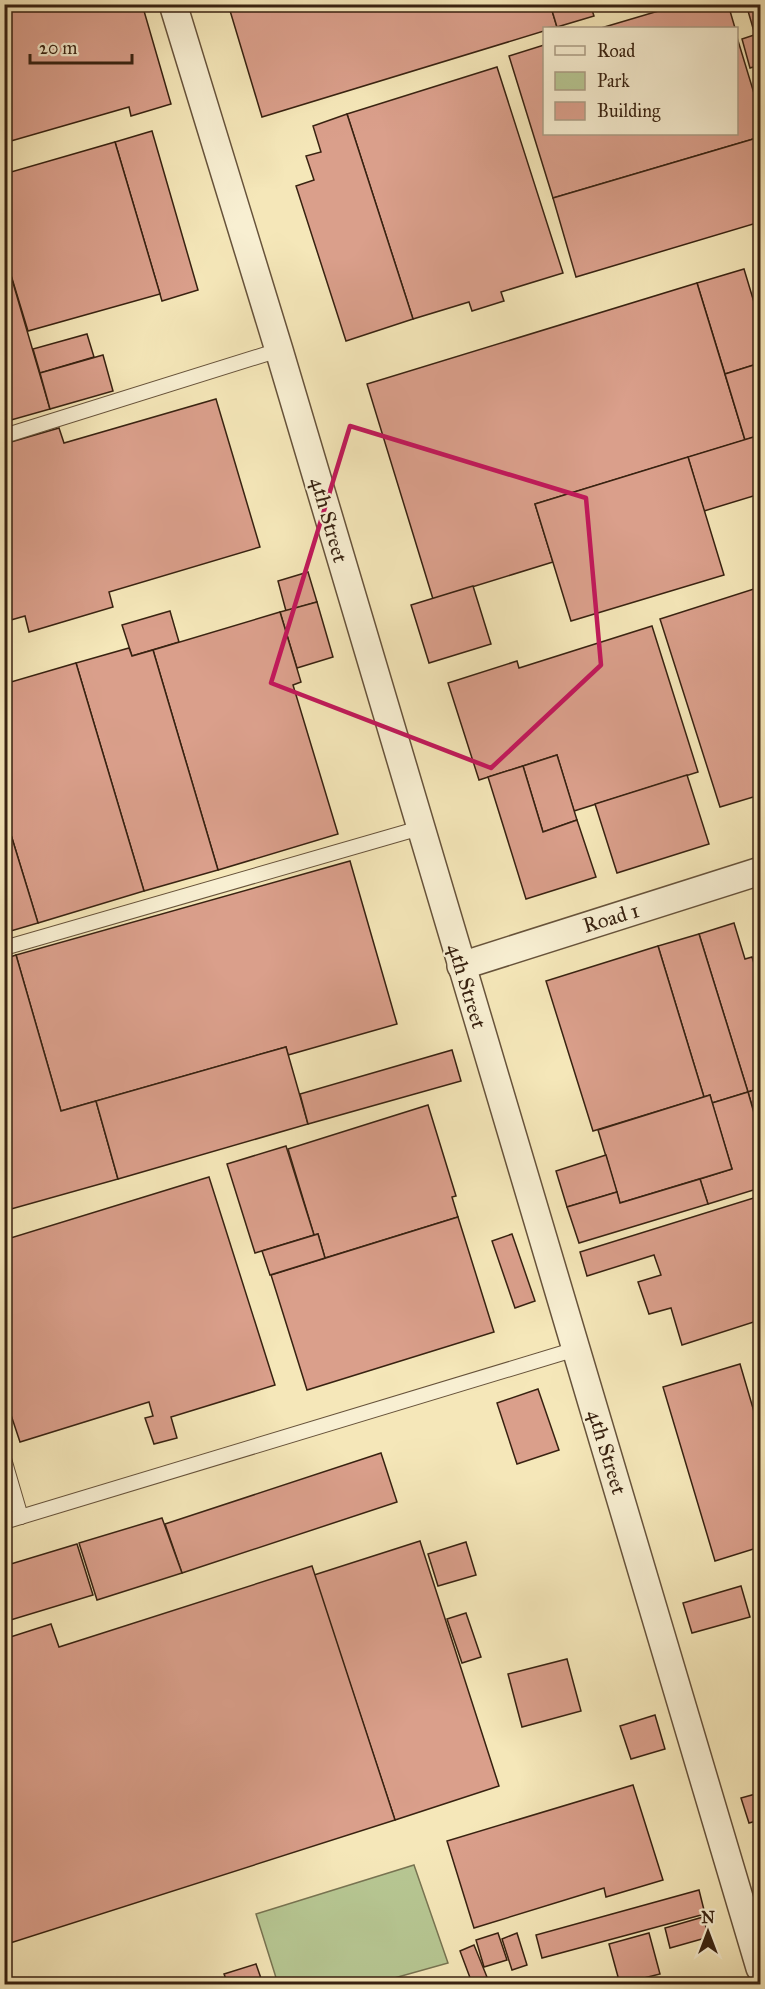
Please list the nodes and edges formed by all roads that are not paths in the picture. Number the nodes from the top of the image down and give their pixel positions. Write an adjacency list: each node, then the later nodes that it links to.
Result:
1 (173, 4): 2 (street, 4th Street)
2 (279, 350): 3 (lane); 4 (street, 4th Street)
3 (4, 436)
4 (420, 828): 6 (lane); 7 (street, 4th Street)
5 (760, 871): 7 (street, Road 1)
6 (4, 948)
7 (461, 966): 8 (street, 4th Street)
8 (576, 1349): 10 (lane); 12 (street, 4th Street)
9 (4, 1459): 10 (lane)
10 (21, 1517): 11 (lane)
11 (4, 1522)
12 (760, 1968)

